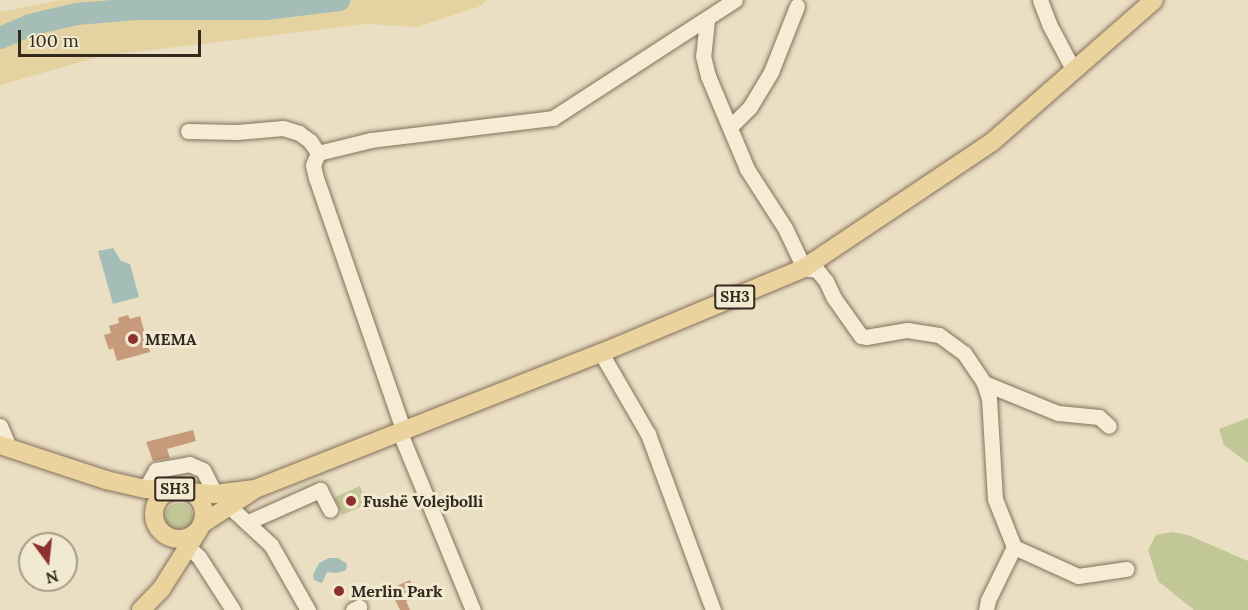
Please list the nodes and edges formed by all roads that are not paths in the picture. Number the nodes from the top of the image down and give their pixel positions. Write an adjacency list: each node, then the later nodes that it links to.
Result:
1 (735, 0): 5 (street)
2 (1040, 0): 6 (street)
3 (1154, 0): 6 (main road, SH3)
4 (797, 6): 7 (street)
5 (707, 20): 7 (street); 9 (street)
6 (1074, 71): 10 (main road, SH3)
7 (730, 127): 10 (street)
8 (188, 131): 9 (street)
9 (318, 153): 15 (street)
10 (804, 268): 11 (main road, SH3); 12 (street)
11 (601, 353): 15 (main road, SH3); 37 (street)
12 (984, 383): 14 (street); 30 (street)
13 (0, 426): 16 (street)
14 (1109, 426)
15 (402, 433): 19 (main road, SH3); 36 (street)
16 (5, 447): 17 (main road, SH3)
17 (106, 480): 18 (main road, SH3); 24 (main road, SH3)
18 (144, 489): 20 (main road, SH3); 22 (street)
19 (255, 489): 22 (main road, SH3); 23 (main road, SH3)
20 (171, 490): 21 (main road, SH3); 24 (main road, SH3)
21 (190, 492): 22 (main road, SH3); 27 (main road, SH3)
22 (215, 494)
23 (231, 507): 26 (street); 27 (main road, SH3)
24 (154, 508): 28 (main road, SH3)
25 (330, 510): 26 (street)
26 (248, 522): 35 (street)
27 (200, 527): 28 (main road, SH3); 29 (main road)
28 (167, 537): 32 (main road)
29 (188, 547): 32 (main road); 34 (street)
30 (1014, 547): 31 (street); 38 (street)
31 (1126, 568)
32 (174, 570): 33 (main road)
33 (141, 610)
34 (233, 610)
35 (308, 610)
36 (473, 610)
37 (713, 610)
38 (986, 610)

